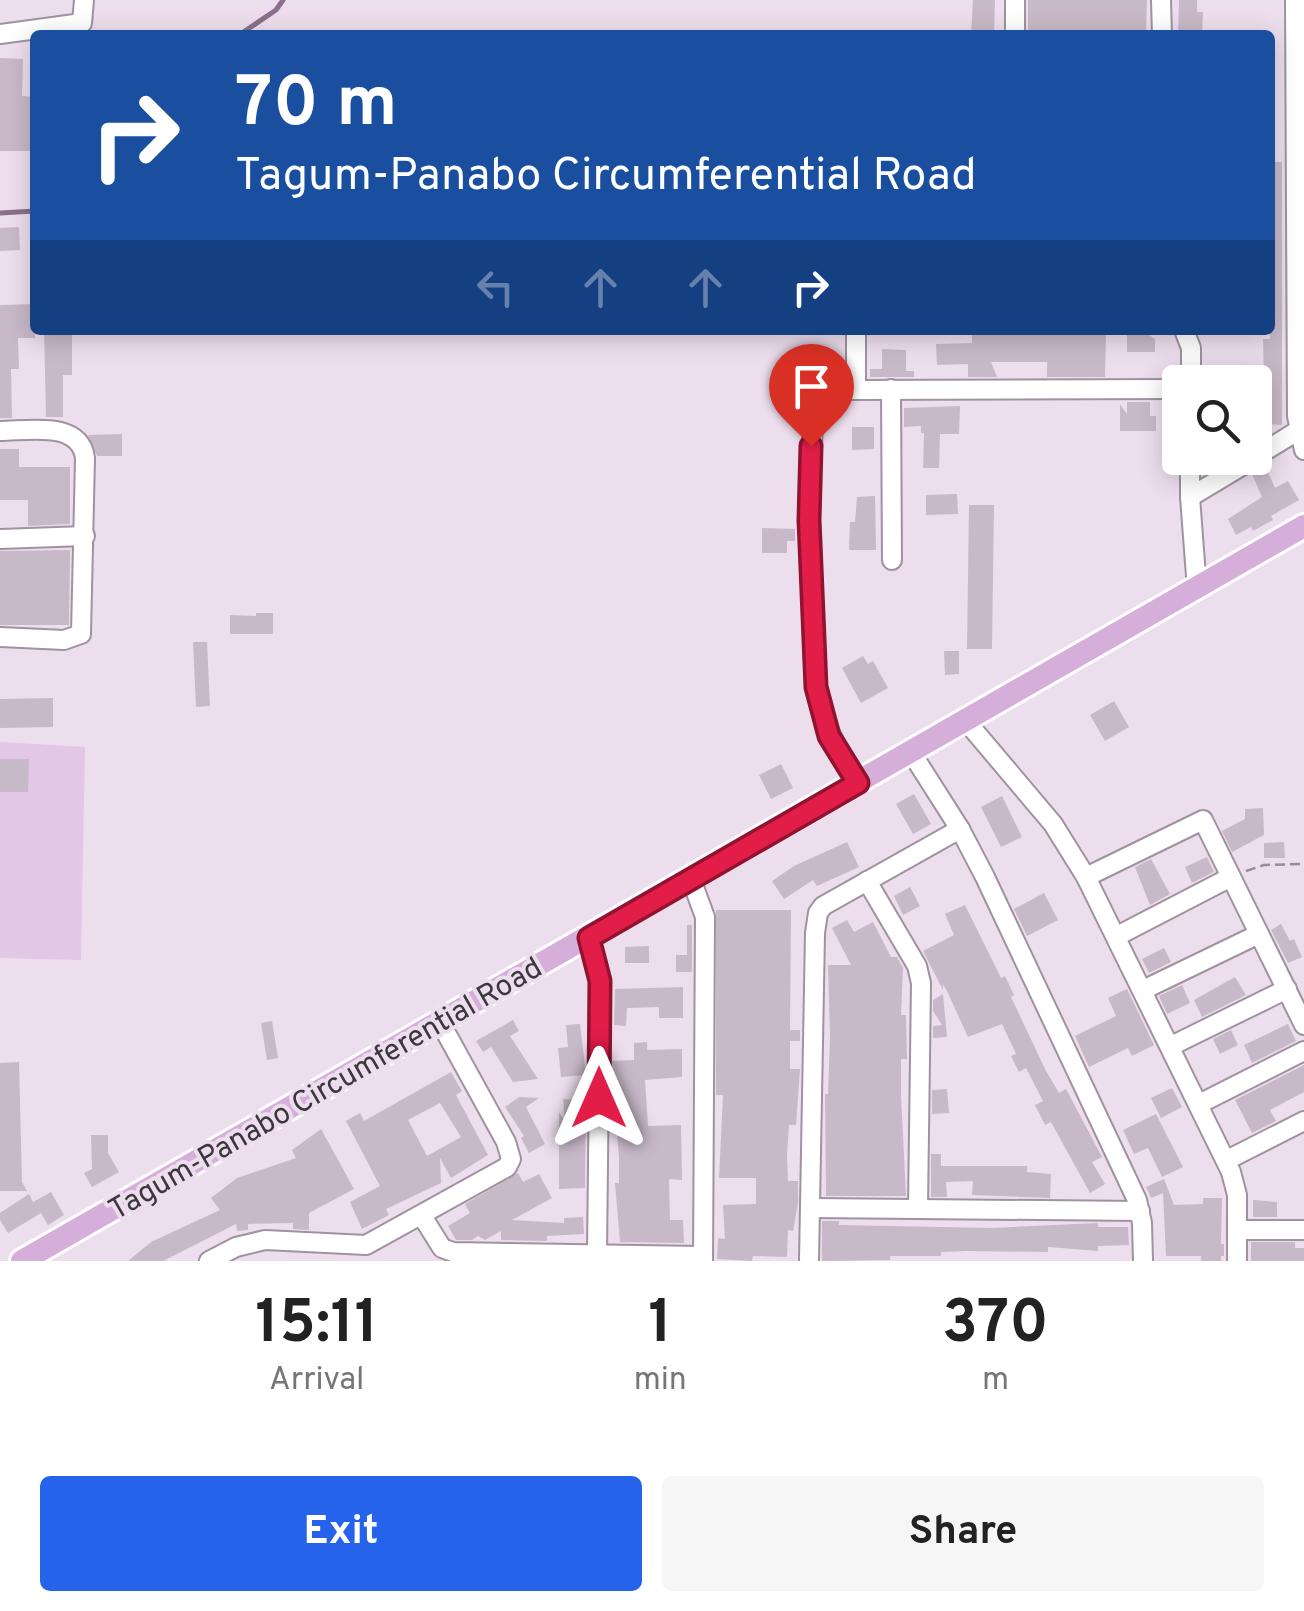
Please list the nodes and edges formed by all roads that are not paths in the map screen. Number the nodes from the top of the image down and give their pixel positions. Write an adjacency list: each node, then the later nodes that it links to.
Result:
1 (84, 0): 7 (street)
2 (1015, 0): 5 (street)
3 (1161, 0): 6 (street)
4 (1295, 0): 14 (street)
5 (1015, 30)
6 (1162, 30)
7 (0, 34)
8 (856, 335): 13 (street)
9 (1186, 335): 10 (street)
10 (1191, 365)
11 (891, 389): 12 (street); 13 (street); 24 (street)
12 (1162, 389)
13 (856, 390): 29 (street)
14 (1301, 429): 16 (street); 17 (street)
15 (0, 431): 22 (street)
16 (1272, 447)
17 (1304, 450)
18 (1190, 475): 20 (street)
19 (1227, 475): 20 (street)
20 (1190, 498): 25 (street)
21 (1304, 526): 25 (main road, Tagum-Panabo Circumferential Road)
22 (85, 536): 23 (street); 26 (street)
23 (0, 539)
24 (892, 560)
25 (1198, 588): 27 (main road, Tagum-Panabo Circumferential Road)
26 (0, 637)
27 (966, 721): 28 (main road, Tagum-Panabo Circumferential Road); 31 (street)
28 (912, 752): 29 (main road, Tagum-Panabo Circumferential Road); 30 (street)
29 (858, 783): 33 (main road, Tagum-Panabo Circumferential Road)
30 (960, 829): 34 (street); 49 (street)
31 (1086, 877): 32 (street); 36 (street)
32 (1231, 877): 35 (street); 36 (street)
33 (691, 878): 37 (main road, Tagum-Panabo Circumferential Road); 56 (street)
34 (867, 881): 47 (street); 48 (street)
35 (1259, 934): 38 (street); 39 (street)
36 (1117, 936): 38 (street)
37 (589, 938): 40 (main road, Tagum-Panabo Circumferential Road); 55 (street)
38 (1144, 990): 42 (street)
39 (1286, 990): 41 (street); 42 (street)
40 (440, 1022): 50 (street); 57 (main road, Tagum-Panabo Circumferential Road)
41 (1304, 1025)
42 (1170, 1046): 44 (street)
43 (1304, 1051): 44 (street)
44 (1199, 1104): 46 (street)
45 (1304, 1121): 46 (street)
46 (1226, 1160): 51 (street)
47 (918, 1207): 48 (street); 49 (street)
48 (812, 1208): 59 (street)
49 (1140, 1211): 60 (street)
50 (422, 1216): 54 (street); 55 (street)
51 (1237, 1230): 52 (street); 61 (street)
52 (1304, 1230)
53 (251, 1252): 54 (street); 58 (street)
54 (365, 1253)
55 (598, 1254): 56 (street)
56 (702, 1258)
57 (22, 1261)
58 (209, 1261)
59 (809, 1261)
60 (1143, 1261)
61 (1237, 1261)

